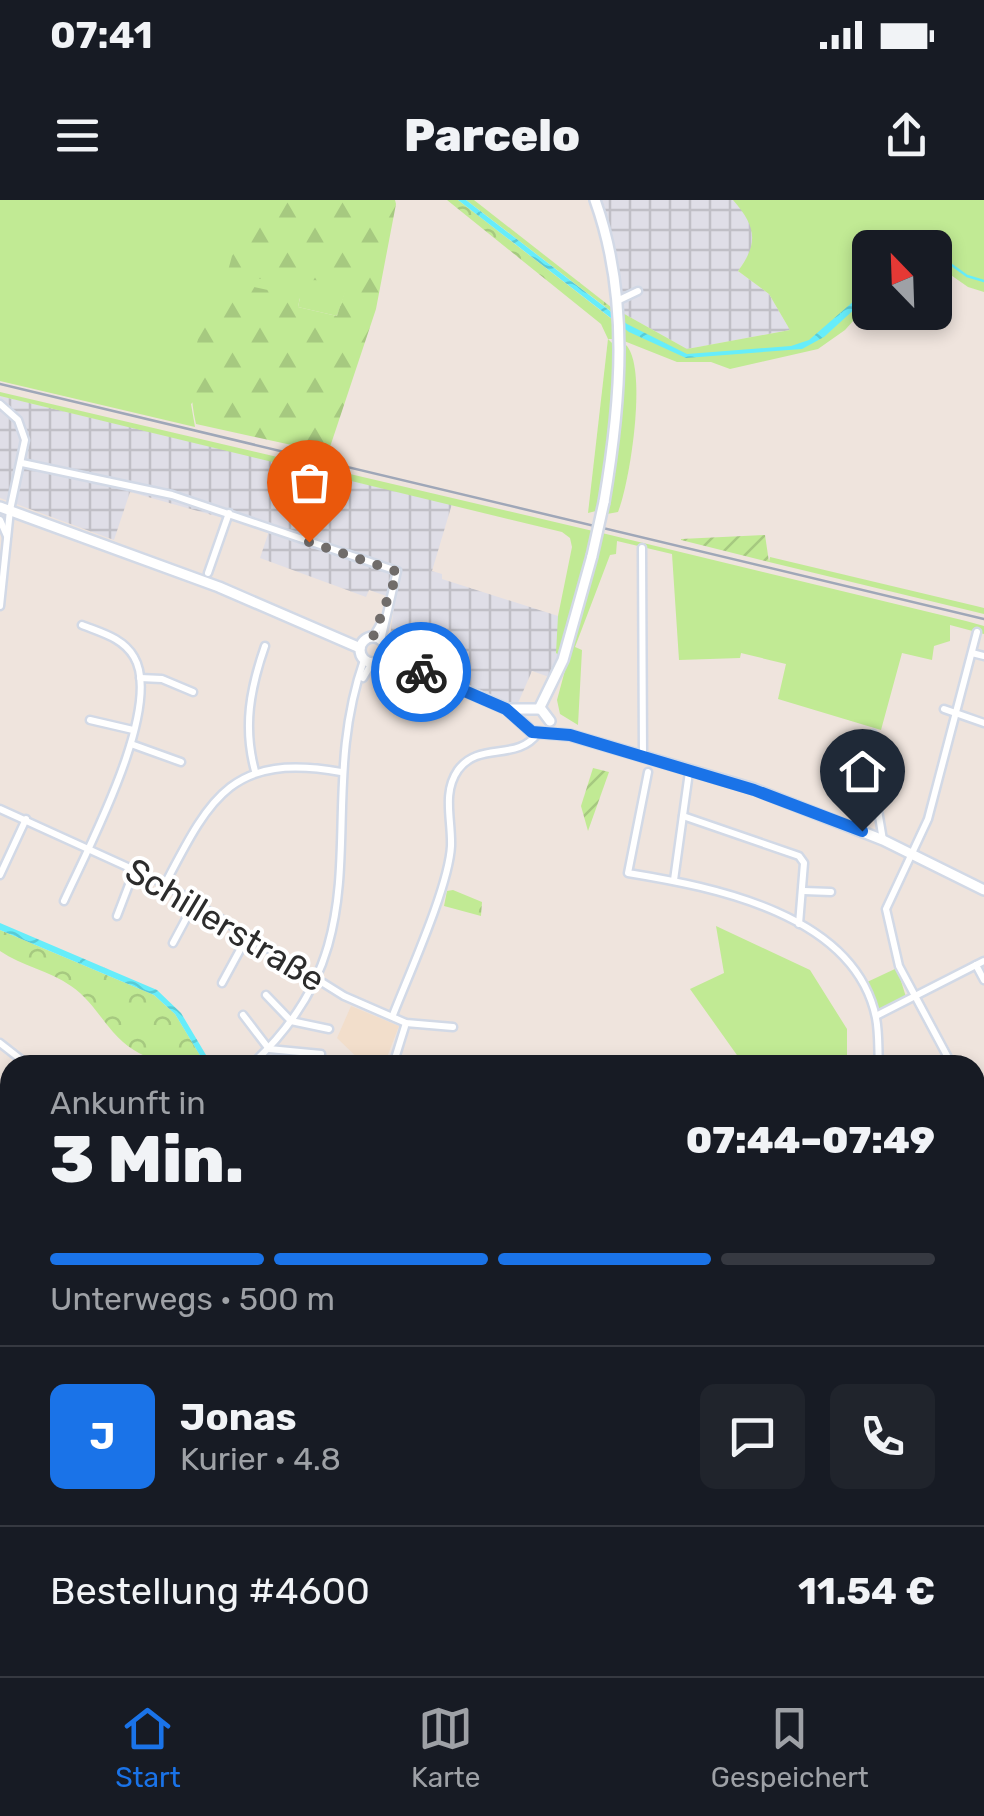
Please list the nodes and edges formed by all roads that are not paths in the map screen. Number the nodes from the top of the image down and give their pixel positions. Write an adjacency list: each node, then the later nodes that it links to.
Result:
1 (595, 200): 3 (main road)
2 (638, 291): 3 (street)
3 (616, 306): 26 (main road, bridge)
4 (0, 404): 5 (street)
5 (22, 463): 6 (street); 7 (street)
6 (5, 508): 9 (street); 15 (main road)
7 (229, 512): 11 (street); 17 (street)
8 (0, 520): 9 (street)
9 (7, 537): 12 (street)
10 (642, 548): 31 (street)
11 (208, 573)
12 (0, 606)
13 (82, 625): 21 (street)
14 (978, 632): 18 (street)
15 (361, 645): 17 (main road); 20 (main road)
16 (264, 646): 33 (street)
17 (381, 646): 20 (main road); 26 (main road)
18 (972, 653): 19 (street); 24 (street)
19 (984, 656)
20 (368, 661): 34 (street)
21 (140, 678): 22 (street); 28 (street)
22 (193, 692)
23 (944, 709): 24 (street)
24 (956, 713): 27 (street); 42 (street)
25 (90, 720): 28 (street)
26 (538, 721): 31 (main road); 63 (street)
27 (984, 723)
28 (134, 730): 30 (street)
29 (873, 734): 40 (street)
30 (131, 744): 32 (street); 41 (street)
31 (644, 759): 36 (main road)
32 (181, 762)
33 (255, 771): 34 (street); 46 (street)
34 (341, 772): 57 (street)
35 (648, 772): 45 (street)
36 (688, 772): 38 (street); 40 (main road)
37 (0, 808): 39 (street, Schillerstraße)
38 (682, 816): 45 (street); 48 (street)
39 (26, 819): 41 (street, Schillerstraße); 44 (street)
40 (883, 840): 42 (main road)
41 (89, 847): 43 (street, Schillerstraße); 50 (street)
42 (912, 852): 47 (main road); 61 (street)
43 (135, 869): 46 (street, Schillerstraße); 52 (street)
44 (0, 874)
45 (674, 880): 53 (street)
46 (165, 884): 51 (street, Schillerstraße)
47 (984, 890)
48 (804, 891): 49 (street); 53 (street)
49 (831, 892)
50 (64, 901)
51 (195, 902): 54 (street, Schillerstraße); 55 (street)
52 (117, 916)
53 (799, 924): 64 (street)
54 (247, 938): 57 (street, Schillerstraße); 59 (street)
55 (174, 942)
56 (980, 964): 58 (street); 61 (street)
57 (316, 980): 63 (street, Schillerstraße); 65 (street)
58 (984, 980)
59 (222, 984)
60 (266, 995): 65 (street)
61 (915, 997): 64 (street); 74 (street)
62 (243, 1015): 69 (street)
63 (393, 1015): 66 (street, Schillerstraße)
64 (876, 1016): 73 (street)
65 (291, 1021): 68 (street); 69 (street)
66 (406, 1022): 67 (street, Schillerstraße); 72 (street)
67 (453, 1027)
68 (329, 1029)
69 (269, 1048): 70 (street); 71 (street)
70 (321, 1054)
71 (262, 1055)
72 (397, 1055)
73 (878, 1055)
74 (947, 1055)

